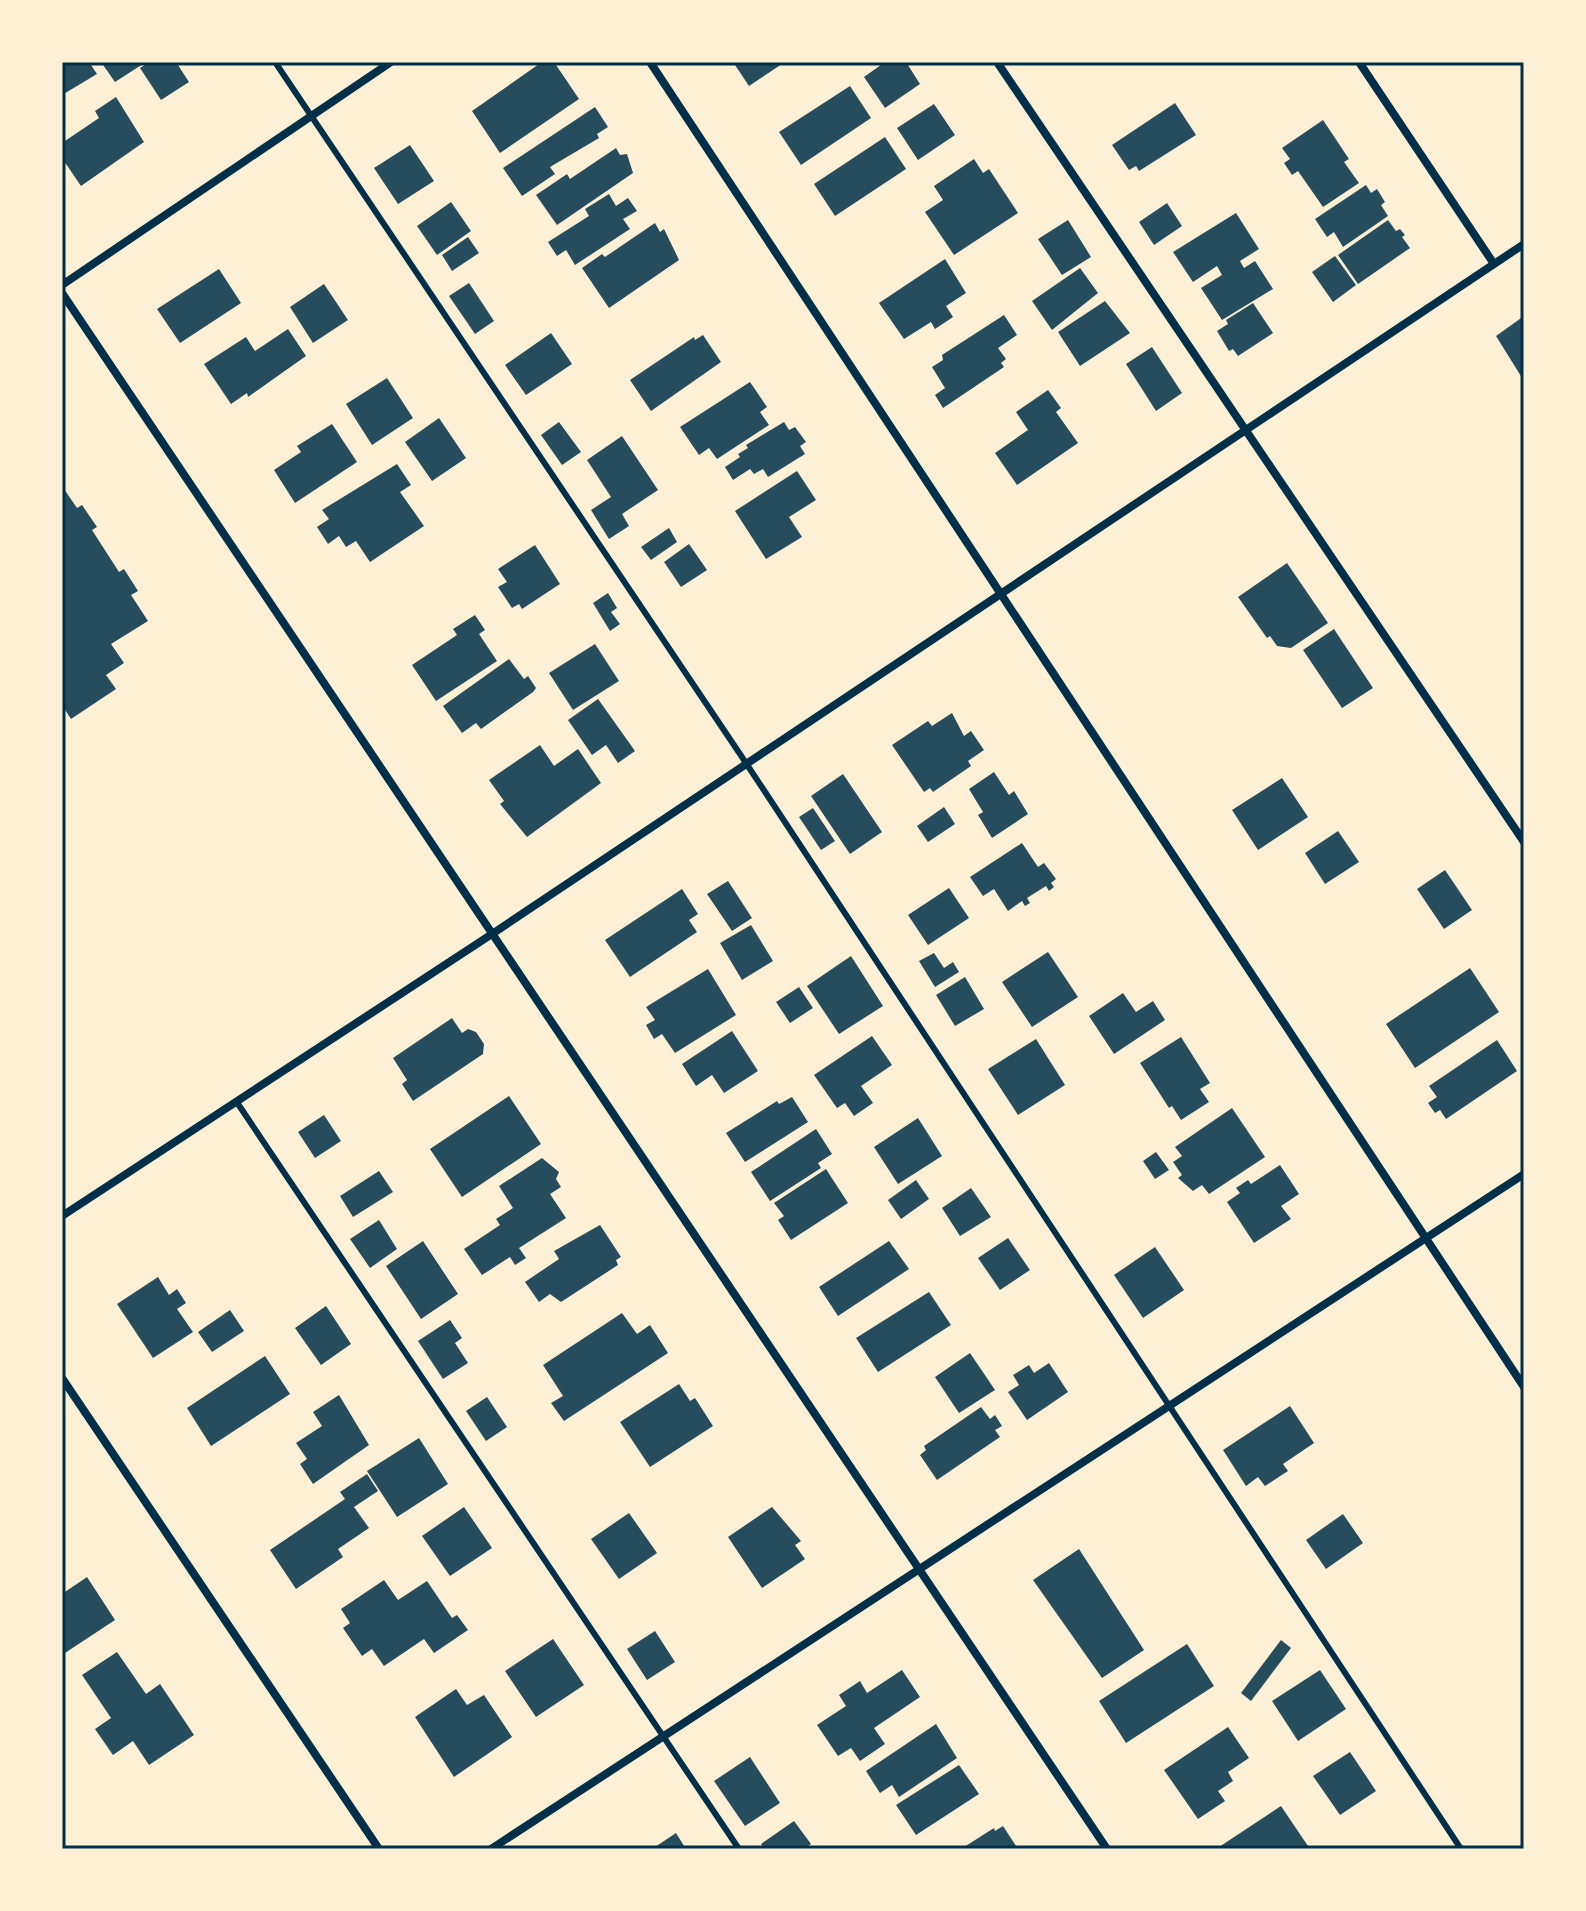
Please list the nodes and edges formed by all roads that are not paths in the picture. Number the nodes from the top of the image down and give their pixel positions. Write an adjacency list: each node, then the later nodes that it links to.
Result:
1 (275, 62): 6 (lane)
2 (391, 62): 6 (street)
3 (650, 62): 12 (street)
4 (997, 62): 11 (street)
5 (1359, 62): 8 (street)
6 (310, 115): 9 (street); 13 (lane)
7 (1524, 244): 8 (street)
8 (1494, 264): 11 (street)
9 (62, 285)
10 (62, 293): 15 (street)
11 (1247, 428): 12 (street); 14 (street)
12 (1000, 593): 13 (street); 19 (street)
13 (746, 763): 15 (street); 22 (lane)
14 (1524, 842)
15 (492, 934): 16 (street); 23 (street)
16 (236, 1101): 18 (street); 24 (lane)
17 (1524, 1174): 19 (street)
18 (62, 1216)
19 (1426, 1239): 21 (street); 22 (street)
20 (62, 1378): 25 (street)
21 (1524, 1387)
22 (1169, 1407): 23 (street); 29 (lane)
23 (920, 1570): 24 (street); 28 (street)
24 (663, 1737): 26 (street); 27 (lane)
25 (379, 1849)
26 (491, 1849)
27 (739, 1849)
28 (1107, 1849)
29 (1461, 1849)

